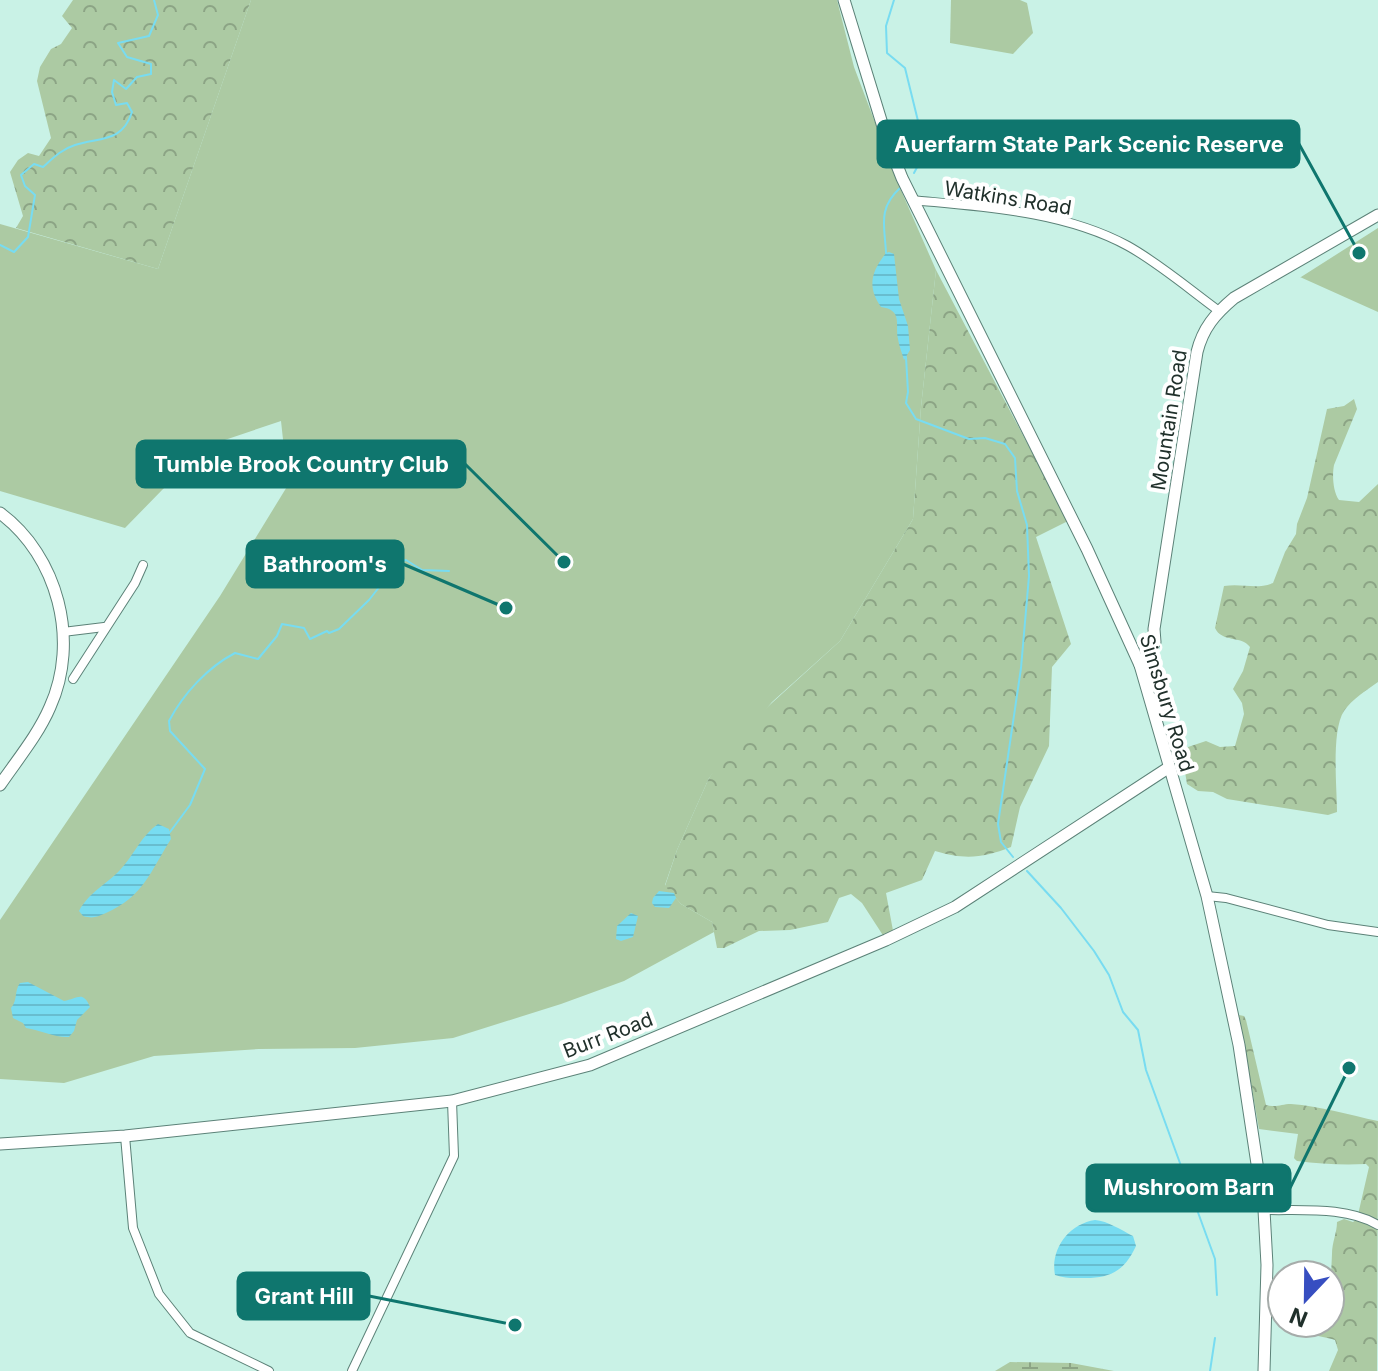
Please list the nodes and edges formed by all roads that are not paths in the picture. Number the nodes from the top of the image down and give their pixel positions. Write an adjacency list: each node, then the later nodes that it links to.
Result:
1 (844, 0): 2 (main road, Simsbury Road)
2 (912, 200): 4 (street, Watkins Road); 10 (main road, Simsbury Road)
3 (1378, 215): 4 (main road, Mountain Road)
4 (1219, 311): 8 (main road, Mountain Road)
5 (0, 513): 9 (main road)
6 (143, 565): 7 (street)
7 (104, 627): 9 (street); 12 (street)
8 (1154, 629): 10 (main road); 11 (main road, Mountain Road)
9 (63, 632): 14 (main road)
10 (1134, 651): 11 (main road, Simsbury Road)
11 (1140, 665): 13 (main road, Simsbury Road)
12 (73, 679)
13 (1168, 768): 15 (main road, Simsbury Road); 17 (main road, Burr Road)
14 (0, 785)
15 (1207, 896): 16 (street); 20 (main road, Simsbury Road)
16 (1378, 932)
17 (452, 1101): 18 (main road, Burr Road); 23 (street)
18 (125, 1136): 19 (main road, Burr Road); 22 (street)
19 (0, 1144)
20 (1264, 1210): 21 (street); 24 (main road, Simsbury Road)
21 (1378, 1225)
22 (269, 1371)
23 (352, 1371)
24 (1264, 1371)

